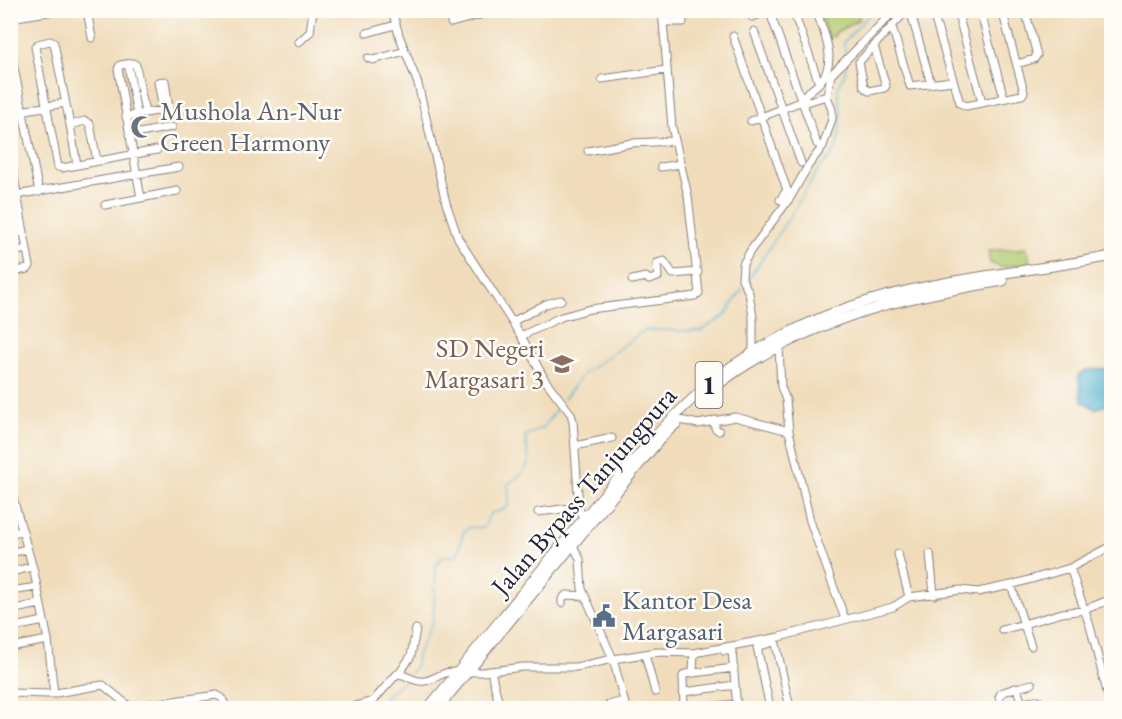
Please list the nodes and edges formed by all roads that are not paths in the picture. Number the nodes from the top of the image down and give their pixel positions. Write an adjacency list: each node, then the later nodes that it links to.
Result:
1 (87, 10): 29 (street)
2 (313, 10): 30 (street)
3 (392, 10): 24 (street)
4 (456, 10): 19 (street)
5 (662, 10): 22 (street)
6 (793, 10): 41 (street)
7 (816, 10): 41 (street)
8 (895, 10): 43 (street)
9 (909, 10): 25 (street); 42 (street)
10 (932, 10): 40 (street)
11 (957, 10): 46 (street)
12 (980, 10): 44 (street)
13 (1002, 10): 37 (street)
14 (1025, 10): 37 (street)
15 (1111, 10): 32 (street)
16 (57, 11): 18 (street)
17 (769, 11): 20 (street); 45 (street)
18 (27, 13): 21 (street)
19 (480, 15)
20 (752, 17)
21 (10, 18)
22 (663, 22): 23 (street); 38 (street)
23 (683, 22)
24 (395, 26): 27 (street); 34 (street)
25 (892, 27): 31 (street); 42 (street)
26 (754, 31): 50 (street)
27 (367, 33)
28 (733, 36): 56 (street)
29 (92, 38)
30 (299, 42)
31 (874, 46): 31 (street)
32 (1112, 46)
33 (10, 48): 51 (street)
34 (405, 51): 35 (street); 93 (street)
35 (368, 58)
36 (128, 64): 53 (street); 54 (street); 55 (street)
37 (1017, 64): 44 (street)
38 (666, 69): 39 (street); 61 (street)
39 (602, 78)
40 (953, 81): 42 (street); 46 (street)
41 (819, 83): 45 (street)
42 (931, 84)
43 (827, 96): 45 (street); 94 (street)
44 (1004, 98): 46 (street)
45 (801, 100): 50 (street); 62 (street)
46 (982, 102)
47 (66, 103): 48 (street); 48 (street); 58 (street)
48 (46, 106): 51 (street); 70 (street)
49 (163, 110): 53 (street)
50 (781, 110): 56 (street); 68 (street)
51 (24, 111): 52 (street); 76 (street)
52 (10, 113)
53 (146, 114): 54 (street)
54 (137, 115): 55 (street)
55 (126, 117): 60 (street)
56 (762, 117): 57 (street); 79 (street)
57 (751, 122)
58 (70, 125): 67 (street); 70 (street)
59 (172, 127): 60 (street)
60 (129, 135): 65 (street)
61 (675, 141): 64 (street); 69 (street)
62 (817, 144)
63 (157, 150): 65 (street)
64 (588, 151)
65 (133, 155): 67 (street); 73 (street)
66 (11, 157): 74 (street)
67 (97, 161): 70 (street)
68 (801, 163)
69 (680, 164): 72 (street); 90 (street)
70 (77, 165)
71 (179, 167): 73 (street)
72 (661, 167)
73 (136, 175): 76 (street); 78 (street)
74 (12, 176): 77 (street)
75 (177, 191): 78 (street)
76 (39, 192): 77 (street)
77 (14, 196): 81 (street)
78 (141, 198): 80 (street)
79 (780, 200)
80 (105, 205)
81 (21, 213): 82 (street); 83 (street)
82 (10, 215)
83 (24, 231): 84 (street); 85 (street)
84 (10, 234)
85 (27, 249): 86 (street); 89 (street)
86 (10, 252)
87 (1112, 256): 96 (highway, Jalan Bypass Tanjungpura / 1)
88 (1112, 261): 97 (highway, Jalan Bypass Tanjungpura / 1)
89 (10, 272)
90 (698, 272): 91 (street); 95 (street)
91 (632, 280)
92 (561, 300): 93 (street)
93 (512, 322): 95 (street)
94 (754, 334): 96 (street); 98 (street)
95 (521, 336): 104 (street)
96 (763, 347): 98 (highway, Jalan Bypass Tanjungpura / 1)
97 (779, 347): 99 (highway, Jalan Bypass Tanjungpura / 1); 102 (street)
98 (753, 352): 110 (highway, Jalan Bypass Tanjungpura / 1)
99 (680, 420): 100 (street); 113 (highway, Jalan Bypass Tanjungpura / 1)
100 (715, 420): 101 (street); 102 (street)
101 (719, 431)
102 (789, 431): 134 (street)
103 (612, 438): 104 (street)
104 (574, 446): 107 (street)
105 (10, 487): 106 (street)
106 (12, 496): 109 (street)
107 (579, 507): 108 (street); 110 (street)
108 (538, 513)
109 (14, 514): 111 (street)
110 (583, 520): 150 (highway, Jalan Bypass Tanjungpura / 1)
111 (23, 531): 112 (street); 115 (street)
112 (10, 534)
113 (573, 545): 127 (street); 149 (highway, Jalan Bypass Tanjungpura / 1)
114 (1110, 546): 119 (street); 121 (street)
115 (27, 549): 116 (street); 120 (street)
116 (10, 553)
117 (898, 554): 128 (street)
118 (930, 554): 126 (street)
119 (1112, 555)
120 (32, 567): 122 (street); 124 (street)
121 (1070, 568): 123 (street); 133 (street)
122 (10, 572)
123 (1011, 585): 126 (street); 136 (street)
124 (37, 587): 125 (street); 131 (street)
125 (10, 591)
126 (934, 595): 128 (street)
127 (585, 596): 130 (street); 145 (street)
128 (909, 597): 134 (street)
129 (1111, 599): 133 (street)
130 (562, 603)
131 (40, 604): 132 (street); 135 (street)
132 (10, 610)
133 (1084, 610): 136 (street); 174 (street)
134 (845, 619): 144 (street)
135 (44, 621): 137 (street); 140 (street)
136 (1023, 624): 139 (street); 141 (street)
137 (10, 628)
138 (416, 629): 151 (street)
139 (1002, 630)
140 (48, 640): 142 (street); 158 (street)
141 (1031, 646)
142 (10, 647)
143 (645, 654): 144 (street); 145 (street); 155 (street)
144 (694, 654): 146 (street); 148 (street)
145 (614, 659): 147 (street); 161 (street)
146 (734, 668): 148 (street); 153 (street)
147 (491, 671): 149 (street); 168 (street)
148 (693, 671): 156 (street)
149 (468, 672): 167 (highway, Jalan Bypass Tanjungpura / 1)
150 (457, 673): 151 (street); 166 (highway, Jalan Bypass Tanjungpura / 1)
151 (401, 674): 165 (street)
152 (1032, 684): 154 (street)
153 (735, 685): 156 (street); 162 (street)
154 (1017, 688): 163 (street); 173 (street)
155 (655, 692)
156 (684, 692): 169 (street)
157 (10, 693): 158 (street)
158 (54, 694): 164 (street)
159 (1038, 700): 163 (street)
160 (608, 705): 161 (street)
161 (625, 705)
162 (737, 706): 170 (street)
163 (1022, 706)
164 (226, 708)
165 (348, 708)
166 (428, 708)
167 (438, 708)
168 (500, 708)
169 (684, 708)
170 (694, 708)
171 (770, 708): 172 (street)
172 (790, 708)
173 (1003, 708)
174 (1111, 708)

